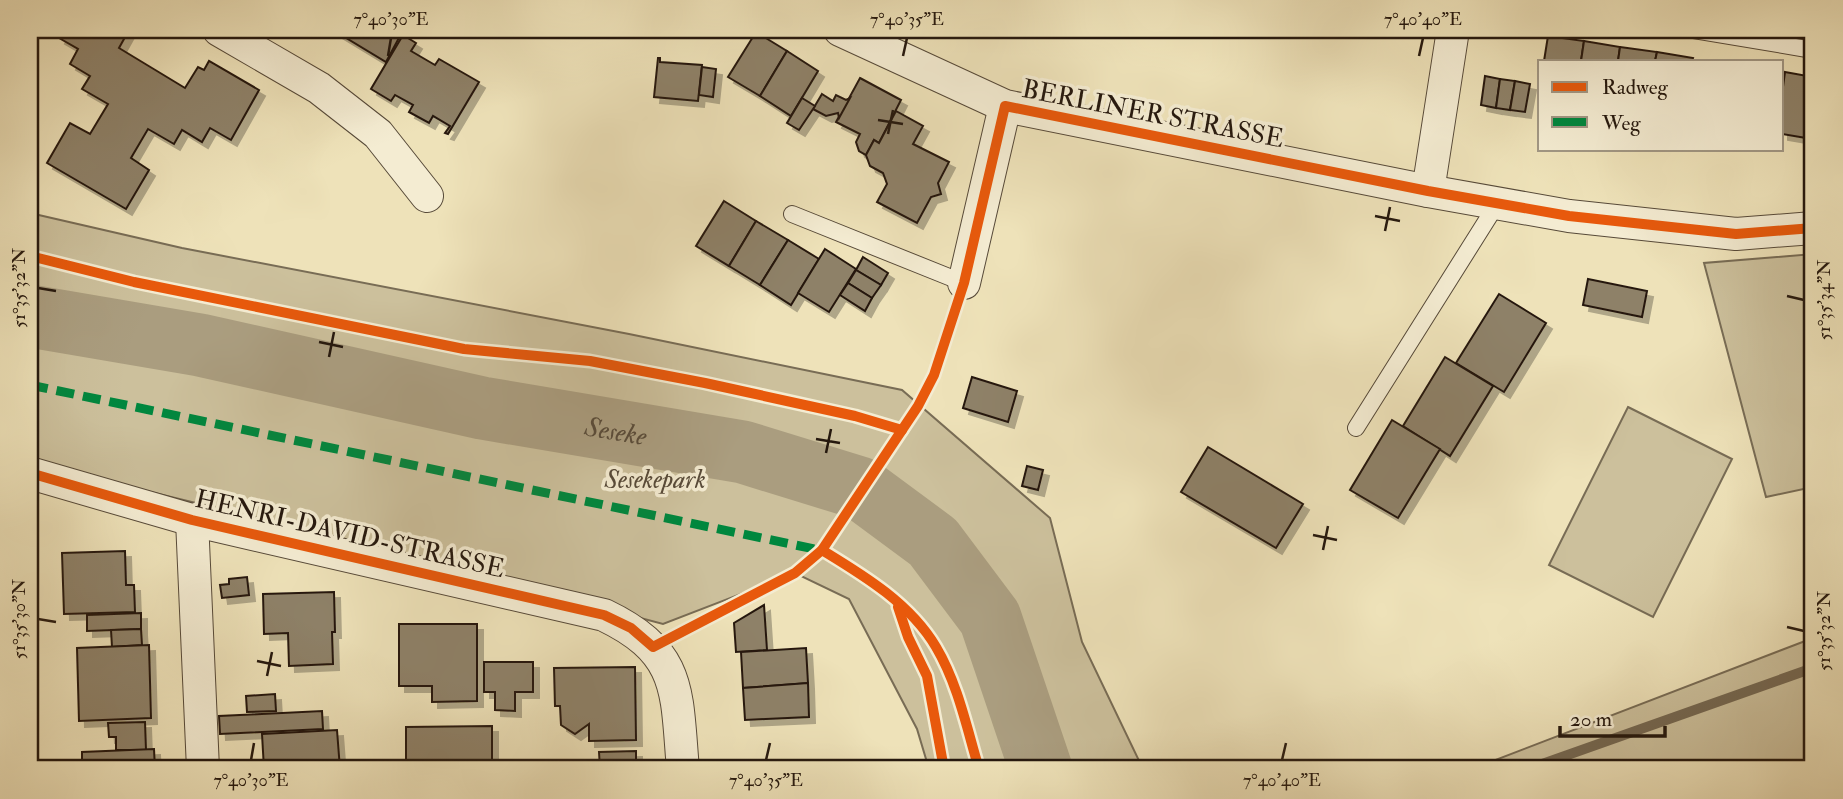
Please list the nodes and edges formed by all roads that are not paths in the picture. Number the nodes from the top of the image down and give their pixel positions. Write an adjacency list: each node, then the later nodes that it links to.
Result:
1 (219, 30): 8 (street)
2 (839, 30): 6 (street, BERLINER STRASSE)
3 (1454, 30): 7 (street)
4 (1694, 30): 5 (lane)
5 (1813, 50)
6 (1005, 106): 7 (street, BERLINER STRASSE); 12 (street, BERLINER STRASSE)
7 (1428, 191): 9 (street, BERLINER STRASSE)
8 (427, 196)
9 (1497, 204): 11 (street, BERLINER STRASSE); 13 (lane)
10 (792, 214): 12 (lane)
11 (1813, 228)
12 (964, 283)
13 (1356, 428)
14 (30, 473): 15 (street, HENRI-DAVID-STRASSE)
15 (192, 520): 16 (street, HENRI-DAVID-STRASSE); 17 (street, HENRI-DAVID-STRASSE)
16 (204, 769)
17 (683, 769)

